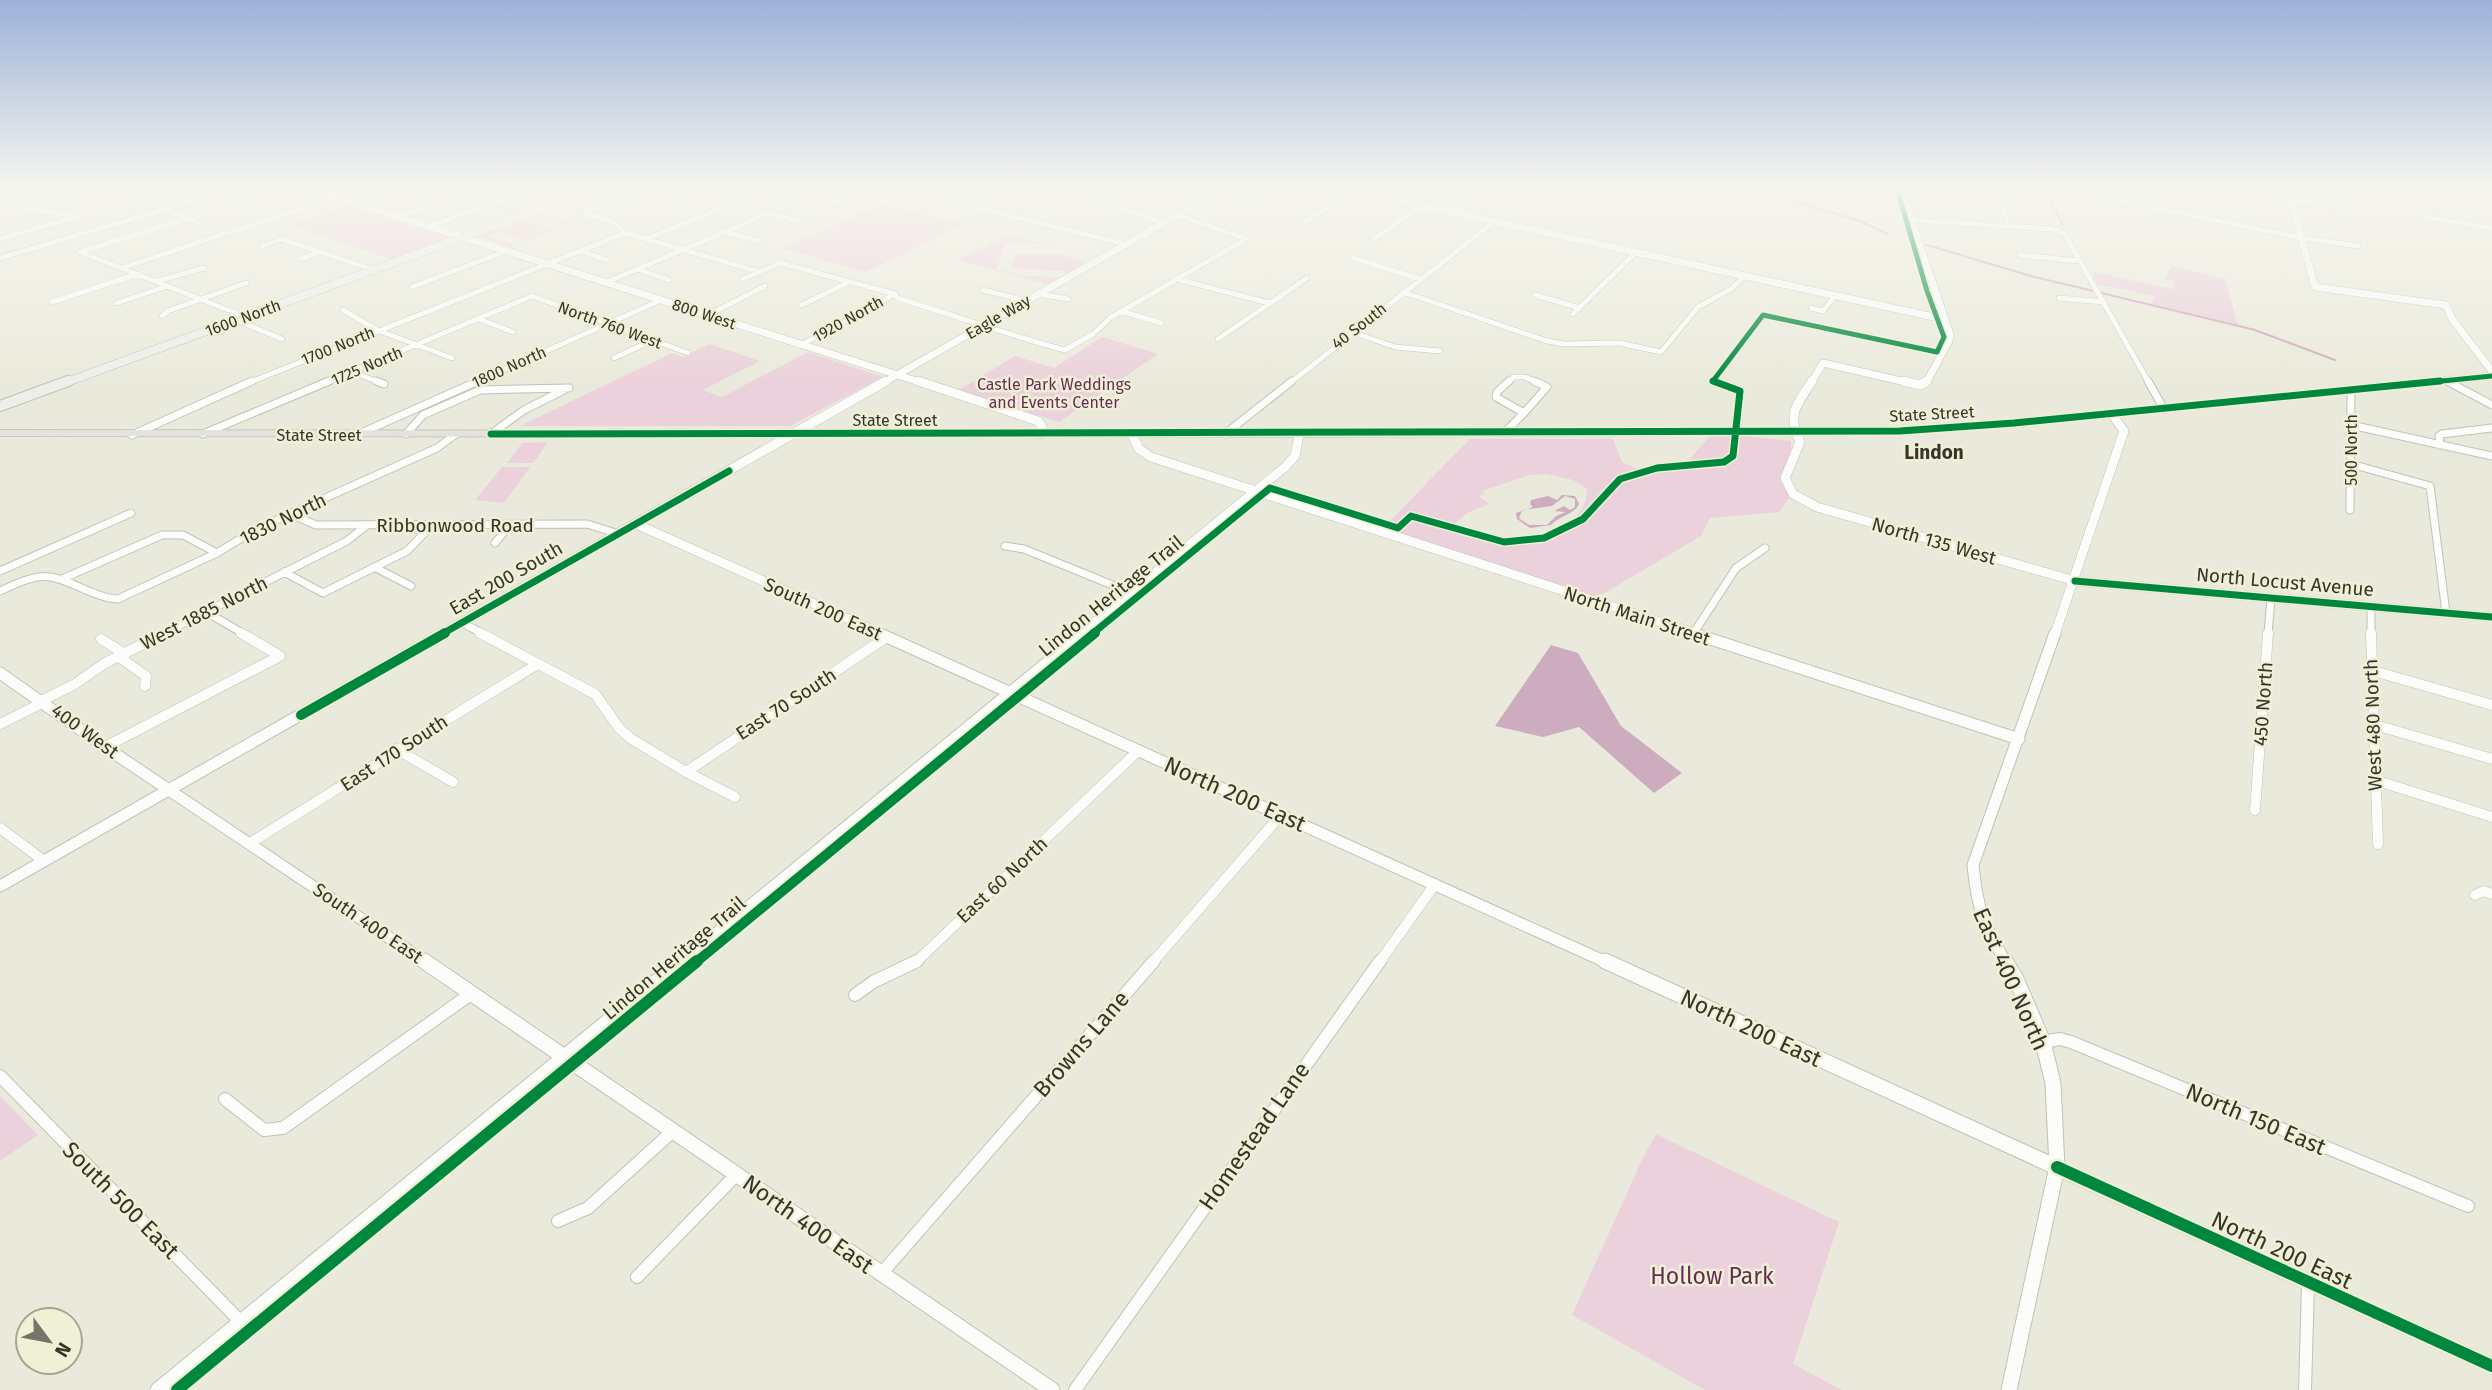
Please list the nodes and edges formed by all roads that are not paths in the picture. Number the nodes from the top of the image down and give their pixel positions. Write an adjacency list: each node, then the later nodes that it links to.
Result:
1 (85, 254): 26 (street)
2 (165, 254): 26 (street)
3 (314, 254): 22 (street)
4 (325, 254): 28 (street)
5 (418, 254): 28 (main road, 1600 North)
6 (499, 254): 42 (street)
7 (515, 254): 25 (street, 800 West)
8 (574, 254): 25 (street, 1700 North)
9 (589, 254): 23 (street)
10 (675, 254): 29 (street)
11 (697, 254): 30 (street)
12 (1109, 254): 46 (street, Eagle Way)
13 (1222, 254): 36 (street)
14 (1452, 254): 35 (street, 40 South)
15 (1634, 254): 60 (street)
16 (1644, 254): 32 (street)
17 (1922, 254): 69 (street)
18 (2076, 254): 24 (street)
19 (2306, 254): 89 (street)
20 (2020, 255): 24 (street)
21 (1353, 258): 35 (street)
22 (301, 259)
23 (606, 260)
24 (2080, 261): 56 (street)
25 (548, 264): 38 (street, 800 West); 74 (street, 1700 North)
26 (122, 268): 31 (street)
27 (204, 268): 37 (street)
28 (374, 270): 67 (main road, 1600 North)
29 (637, 270): 34 (street); 38 (street)
30 (760, 272): 40 (street); 65 (street)
31 (138, 274): 37 (street); 55 (street)
32 (1745, 276): 48 (street); 81 (street)
33 (1307, 278): 58 (street)
34 (669, 279)
35 (1420, 279): 44 (street, 40 South)
36 (1180, 280): 58 (street); 63 (street)
37 (157, 281): 41 (street)
38 (607, 282): 53 (street, 800 West)
39 (246, 283): 51 (street)
40 (847, 283): 45 (street); 59 (street)
41 (169, 286): 51 (street); 57 (street)
42 (412, 287)
43 (983, 289): 54 (street)
44 (1403, 292): 76 (street, 40 South); 81 (street)
45 (895, 294): 73 (street); 82 (street, 1920 North)
46 (1038, 294): 52 (street); 54 (street, Eagle Way)
47 (1535, 295): 60 (street)
48 (1836, 295): 61 (street); 69 (street)
49 (532, 296): 68 (street, 1725 North); 71 (street, North 760 West)
50 (2059, 298): 56 (street)
51 (200, 299): 66 (street); 67 (street)
52 (1068, 299)
53 (661, 300): 65 (street, 800 West); 71 (street, 1800 North)
54 (1027, 301): 73 (street, Eagle Way)
55 (52, 302)
56 (2103, 302): 96 (street)
57 (117, 303)
58 (1269, 303): 78 (street)
59 (802, 305)
60 (1580, 308): 64 (street)
61 (1811, 308)
62 (343, 310): 74 (street)
63 (1121, 311): 72 (street); 73 (street)
64 (1573, 314)
65 (708, 315): 82 (street, 800 West)
66 (162, 316)
67 (246, 317): 70 (main road, 1600 North)
68 (479, 319): 75 (street); 80 (street, 1725 North)
69 (1943, 319): 102 (street)
70 (236, 320): 77 (street); 95 (main road, 1600 North)
71 (610, 323): 79 (street, North 760 West); 115 (street, 1800 North)
72 (1161, 323)
73 (986, 324): 90 (street, Eagle Way)
74 (378, 330): 80 (street); 113 (street, 1700 North)
75 (513, 332)
76 (1352, 332): 83 (street); 111 (street, 40 South)
77 (282, 339)
78 (1218, 339)
79 (651, 341): 84 (street, North 760 West); 87 (street)
80 (419, 344): 86 (street); 88 (street, 1725 North)
81 (1563, 344): 85 (street)
82 (801, 345): 90 (street, 800 West)
83 (1440, 351)
84 (688, 353)
85 (1562, 354)
86 (452, 358)
87 (614, 358)
88 (353, 372): 92 (street); 114 (street, 1725 North)
89 (2492, 374): 91 (main road, State Street)
90 (896, 375): 108 (street, East 200 South); 109 (street, 800 West)
91 (2447, 381): 93 (main road, State Street); 94 (street)
92 (384, 384)
93 (2351, 390): 96 (main road, State Street); 100 (street, 500 North)
94 (2492, 405)
95 (0, 408)
96 (2164, 409): 98 (main road, State Street)
97 (1524, 413): 97 (street); 105 (street)
98 (2112, 414): 102 (main road, State Street); 137 (street, East 400 North)
99 (0, 425): 104 (main road, State Street)
100 (2351, 425): 117 (street); 119 (street, 500 North)
101 (2492, 428): 117 (street)
102 (1797, 432): 105 (main road, State Street); 137 (street, North 135 West)
103 (0, 433): 104 (main road, State Street)
104 (53, 433): 113 (main road, State Street)
105 (1504, 433): 112 (main road, State Street)
106 (456, 434): 107 (main road, State Street); 116 (main road, State Street); 122 (street, 1830 North)
107 (491, 434): 108 (main road, State Street); 116 (street)
108 (793, 434): 109 (main road, State Street); 124 (street, East 200 South)
109 (1040, 434): 110 (main road, State Street)
110 (1132, 434): 111 (main road, State Street); 120 (street, North Main Street)
111 (1225, 434): 112 (main road, State Street)
112 (1299, 434): 120 (street)
113 (132, 435): 114 (main road, State Street)
114 (201, 435): 115 (main road, State Street)
115 (357, 435): 116 (main road, State Street)
116 (406, 435)
117 (2440, 444): 118 (street)
118 (2492, 456)
119 (2351, 464): 121 (street, 500 North); 145 (street)
120 (1255, 491): 141 (street); 148 (street, North Main Street)
121 (2350, 510)
122 (294, 512): 125 (street, Ribbonwood Road); 132 (street, 1830 North)
123 (131, 513): 134 (street)
124 (636, 524): 128 (street, East 200 South); 149 (street, South 200 East)
125 (367, 525): 126 (street, Ribbonwood Road); 135 (street, West 1885 North)
126 (432, 525): 127 (street, Ribbonwood Road); 133 (street)
127 (510, 525): 128 (street, Ribbonwood Road); 129 (street)
128 (619, 534): 147 (street, East 200 South)
129 (495, 544)
130 (1005, 546): 141 (street)
131 (1765, 548): 148 (street)
132 (217, 553): 136 (street); 136 (street, 1830 North)
133 (374, 567): 135 (street); 139 (street)
134 (0, 572): 138 (street)
135 (284, 572): 144 (street, West 1885 North)
136 (62, 579): 138 (street)
137 (2075, 581): 142 (street, North Locust Avenue); 161 (street, East 400 North)
138 (17, 583): 140 (street)
139 (411, 586)
140 (0, 591)
141 (1132, 593): 156 (street)
142 (2271, 598): 143 (street, North Locust Avenue); 171 (street, 450 North)
143 (2371, 607): 145 (street, North Locust Avenue); 153 (street, West 480 North)
144 (208, 613): 151 (street, West 1885 North); 162 (street)
145 (2446, 613): 146 (street, North Locust Avenue)
146 (2492, 617)
147 (462, 623): 152 (street); 169 (street, East 200 South)
148 (1693, 634): 161 (street, North Main Street)
149 (886, 638): 156 (street, South 200 East); 166 (street, East 70 South)
150 (101, 639): 151 (street)
151 (122, 655): 155 (street); 157 (street, West 1885 North)
152 (538, 664): 163 (street, East 170 South); 166 (street)
153 (2370, 670): 158 (street); 160 (street, West 480 North)
154 (0, 673): 157 (street, 400 West)
155 (145, 686)
156 (1010, 692): 164 (street, North 200 East); 185 (street)
157 (43, 702): 159 (street, West 1885 North); 162 (street, 400 West)
158 (2492, 705)
159 (0, 724)
160 (2372, 724): 165 (street); 167 (street, West 480 North)
161 (2019, 739): 184 (street, East 400 North)
162 (105, 747): 169 (street, 400 West)
163 (396, 748): 168 (street); 175 (street, East 170 South)
164 (1138, 751): 172 (street, North 200 East); 183 (street, East 60 North)
165 (2492, 759)
166 (686, 772): 170 (street)
167 (2375, 780): 173 (street); 176 (street, West 480 North)
168 (453, 782)
169 (169, 790): 175 (street, South 400 East); 177 (street, East 200 South)
170 (735, 797)
171 (2255, 810)
172 (1281, 815): 178 (street, North 200 East); 193 (street, Browns Lane)
173 (2492, 817)
174 (0, 828): 177 (street)
175 (250, 843): 182 (street, South 400 East)
176 (2378, 844)
177 (44, 861): 179 (street, East 200 South)
178 (1435, 884): 189 (street, North 200 East); 200 (street, Homestead Lane)
179 (0, 886)
180 (2492, 894): 181 (street)
181 (2475, 895)
182 (472, 993): 185 (street, South 400 East); 187 (street)
183 (855, 995)
184 (2043, 1042): 189 (street, East 400 North); 191 (street, North 150 East)
185 (566, 1056): 188 (street, North 400 East); 196 (street)
186 (0, 1076): 196 (street, South 500 East)
187 (225, 1099)
188 (673, 1131): 190 (street, North 400 East); 192 (street)
189 (2057, 1167): 195 (street, North 200 East); 201 (street, East 400 North)
190 (736, 1175): 193 (street, North 400 East); 194 (street)
191 (2468, 1206)
192 (558, 1221)
193 (881, 1274): 199 (street, North 400 East)
194 (637, 1277)
195 (2308, 1284): 197 (street, North 200 East); 202 (street)
196 (242, 1323): 198 (street)
197 (2492, 1366)
198 (158, 1390)
199 (1052, 1390)
200 (1075, 1390)
201 (2009, 1390)
202 (2305, 1390)

